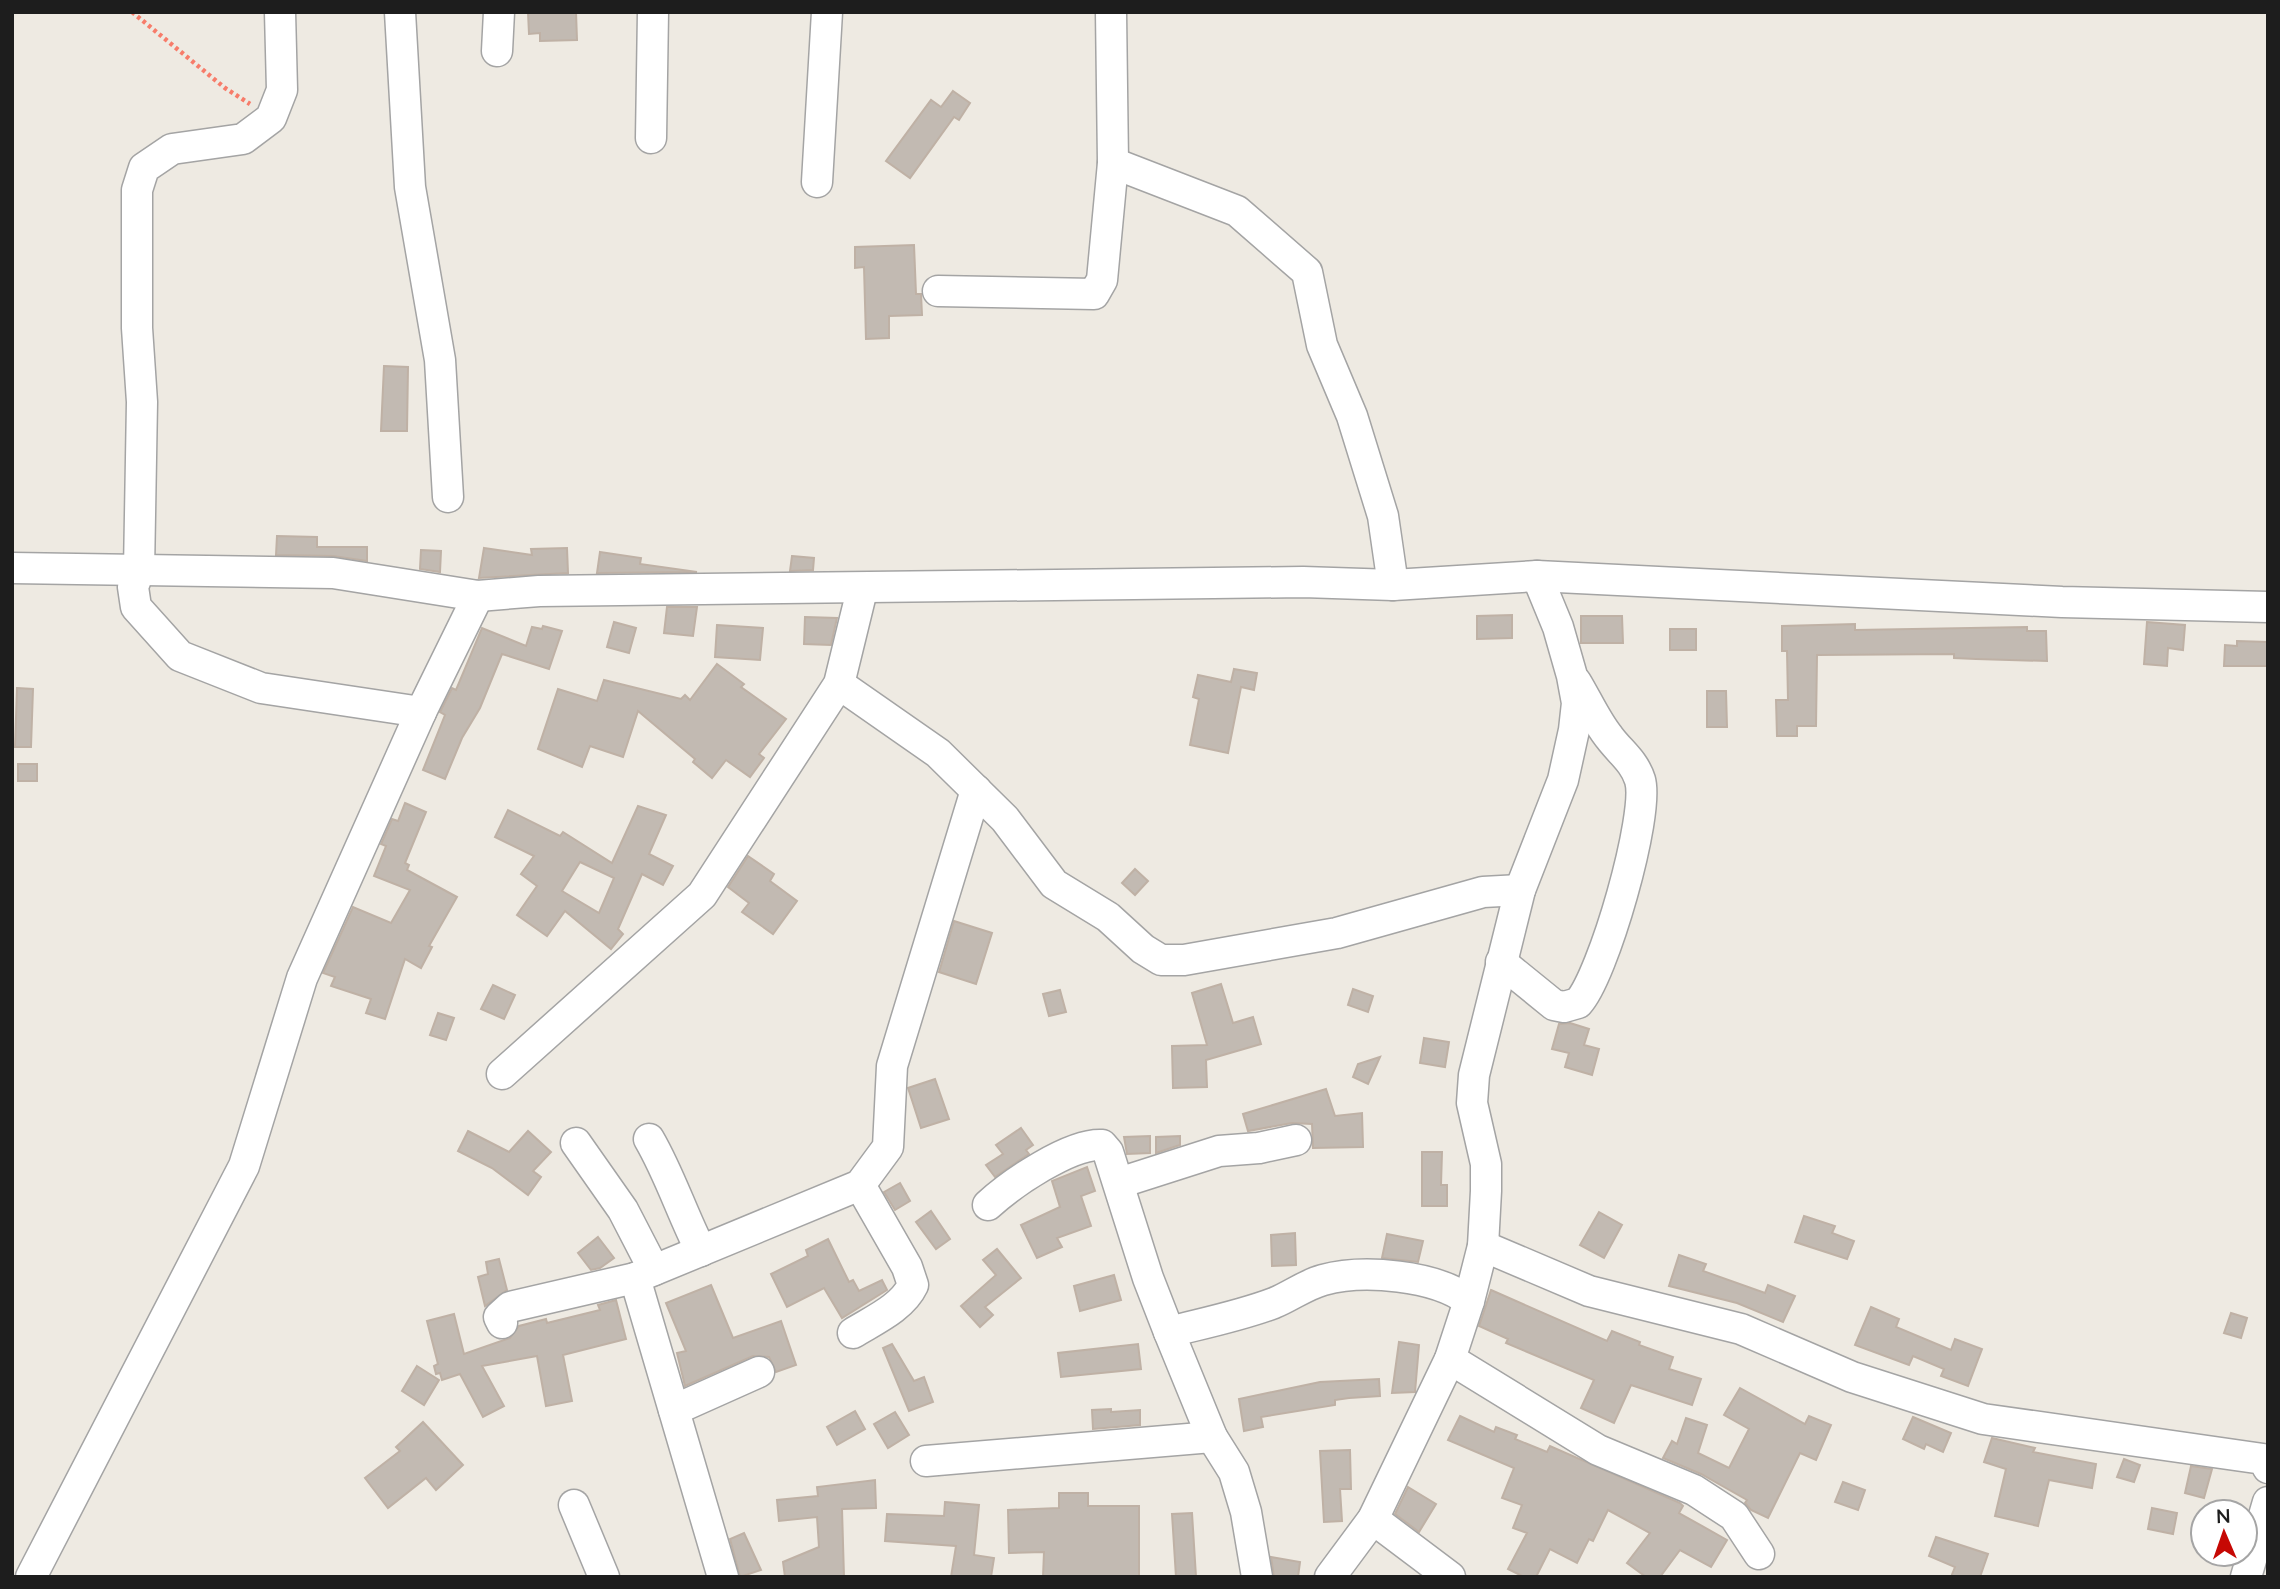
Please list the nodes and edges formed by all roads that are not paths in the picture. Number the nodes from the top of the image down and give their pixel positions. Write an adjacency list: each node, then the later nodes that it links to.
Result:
1 (280, 12): 14 (street)
2 (400, 12): 12 (street)
3 (499, 12): 7 (street)
4 (653, 12): 8 (street)
5 (827, 12): 10 (street)
6 (1111, 12): 9 (street)
7 (497, 51)
8 (651, 138)
9 (1113, 163): 11 (street); 16 (street)
10 (817, 181)
11 (938, 291)
12 (448, 497)
13 (12, 568): 14 (street)
14 (139, 571): 18 (street); 22 (street)
15 (1537, 576): 16 (street); 19 (street); 20 (street)
16 (1393, 585): 17 (street)
17 (862, 590): 18 (street); 21 (street)
18 (478, 596): 22 (street)
19 (2268, 607)
20 (1572, 676): 24 (street); 25 (street)
21 (839, 684): 23 (street); 26 (street)
22 (421, 712): 50 (street)
23 (976, 790): 24 (street); 31 (street)
24 (1520, 890): 25 (street)
25 (1502, 962): 33 (street)
26 (502, 1074)
27 (649, 1139): 34 (street)
28 (1296, 1140): 30 (street)
29 (576, 1143): 35 (street)
30 (1119, 1183): 32 (street); 38 (street)
31 (860, 1185): 34 (street); 39 (street)
32 (988, 1205)
33 (1483, 1246): 36 (street); 45 (street)
34 (701, 1251): 35 (street)
35 (645, 1274): 37 (street); 42 (street)
36 (1469, 1301): 38 (street); 40 (street)
37 (502, 1323)
38 (1169, 1332): 43 (street)
39 (853, 1333)
40 (1450, 1359): 48 (street); 49 (street)
41 (759, 1372): 42 (street)
42 (674, 1410): 52 (street)
43 (1212, 1437): 44 (street); 53 (street)
44 (926, 1461)
45 (2268, 1468)
46 (2268, 1502): 56 (street)
47 (574, 1505): 51 (street)
48 (1373, 1519): 54 (street); 55 (street)
49 (1759, 1554)
50 (31, 1577)
51 (604, 1577)
52 (723, 1577)
53 (1256, 1577)
54 (1330, 1577)
55 (1450, 1577)
56 (2246, 1577)

